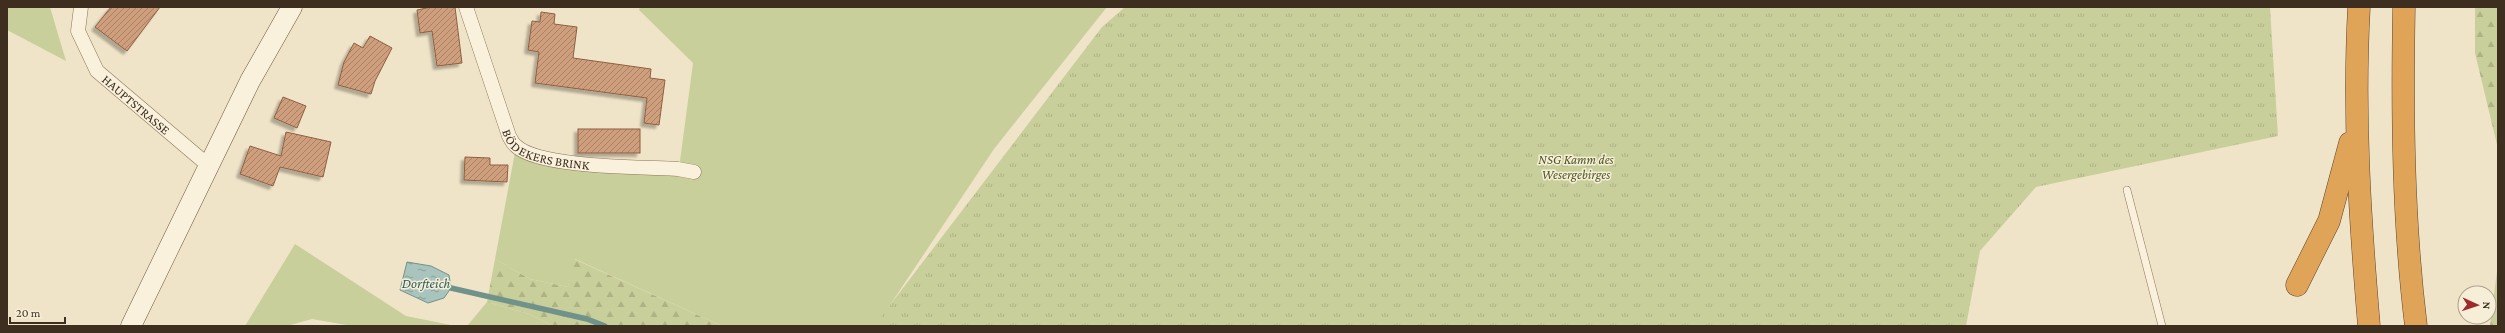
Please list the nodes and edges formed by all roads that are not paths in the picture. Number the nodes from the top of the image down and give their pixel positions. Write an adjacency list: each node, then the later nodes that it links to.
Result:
1 (81, 7): 7 (street, HAUPTSTRASSE)
2 (292, 7): 7 (main road)
3 (466, 7): 8 (street, BÖDEKERS BRINK)
4 (2359, 7): 6 (highway)
5 (2404, 7): 14 (highway)
6 (2357, 119): 10 (highway); 13 (highway)
7 (209, 166): 11 (main road)
8 (694, 172)
9 (2127, 190): 12 (lane)
10 (2297, 285)
11 (131, 326)
12 (2162, 326)
13 (2369, 326)
14 (2416, 326)

